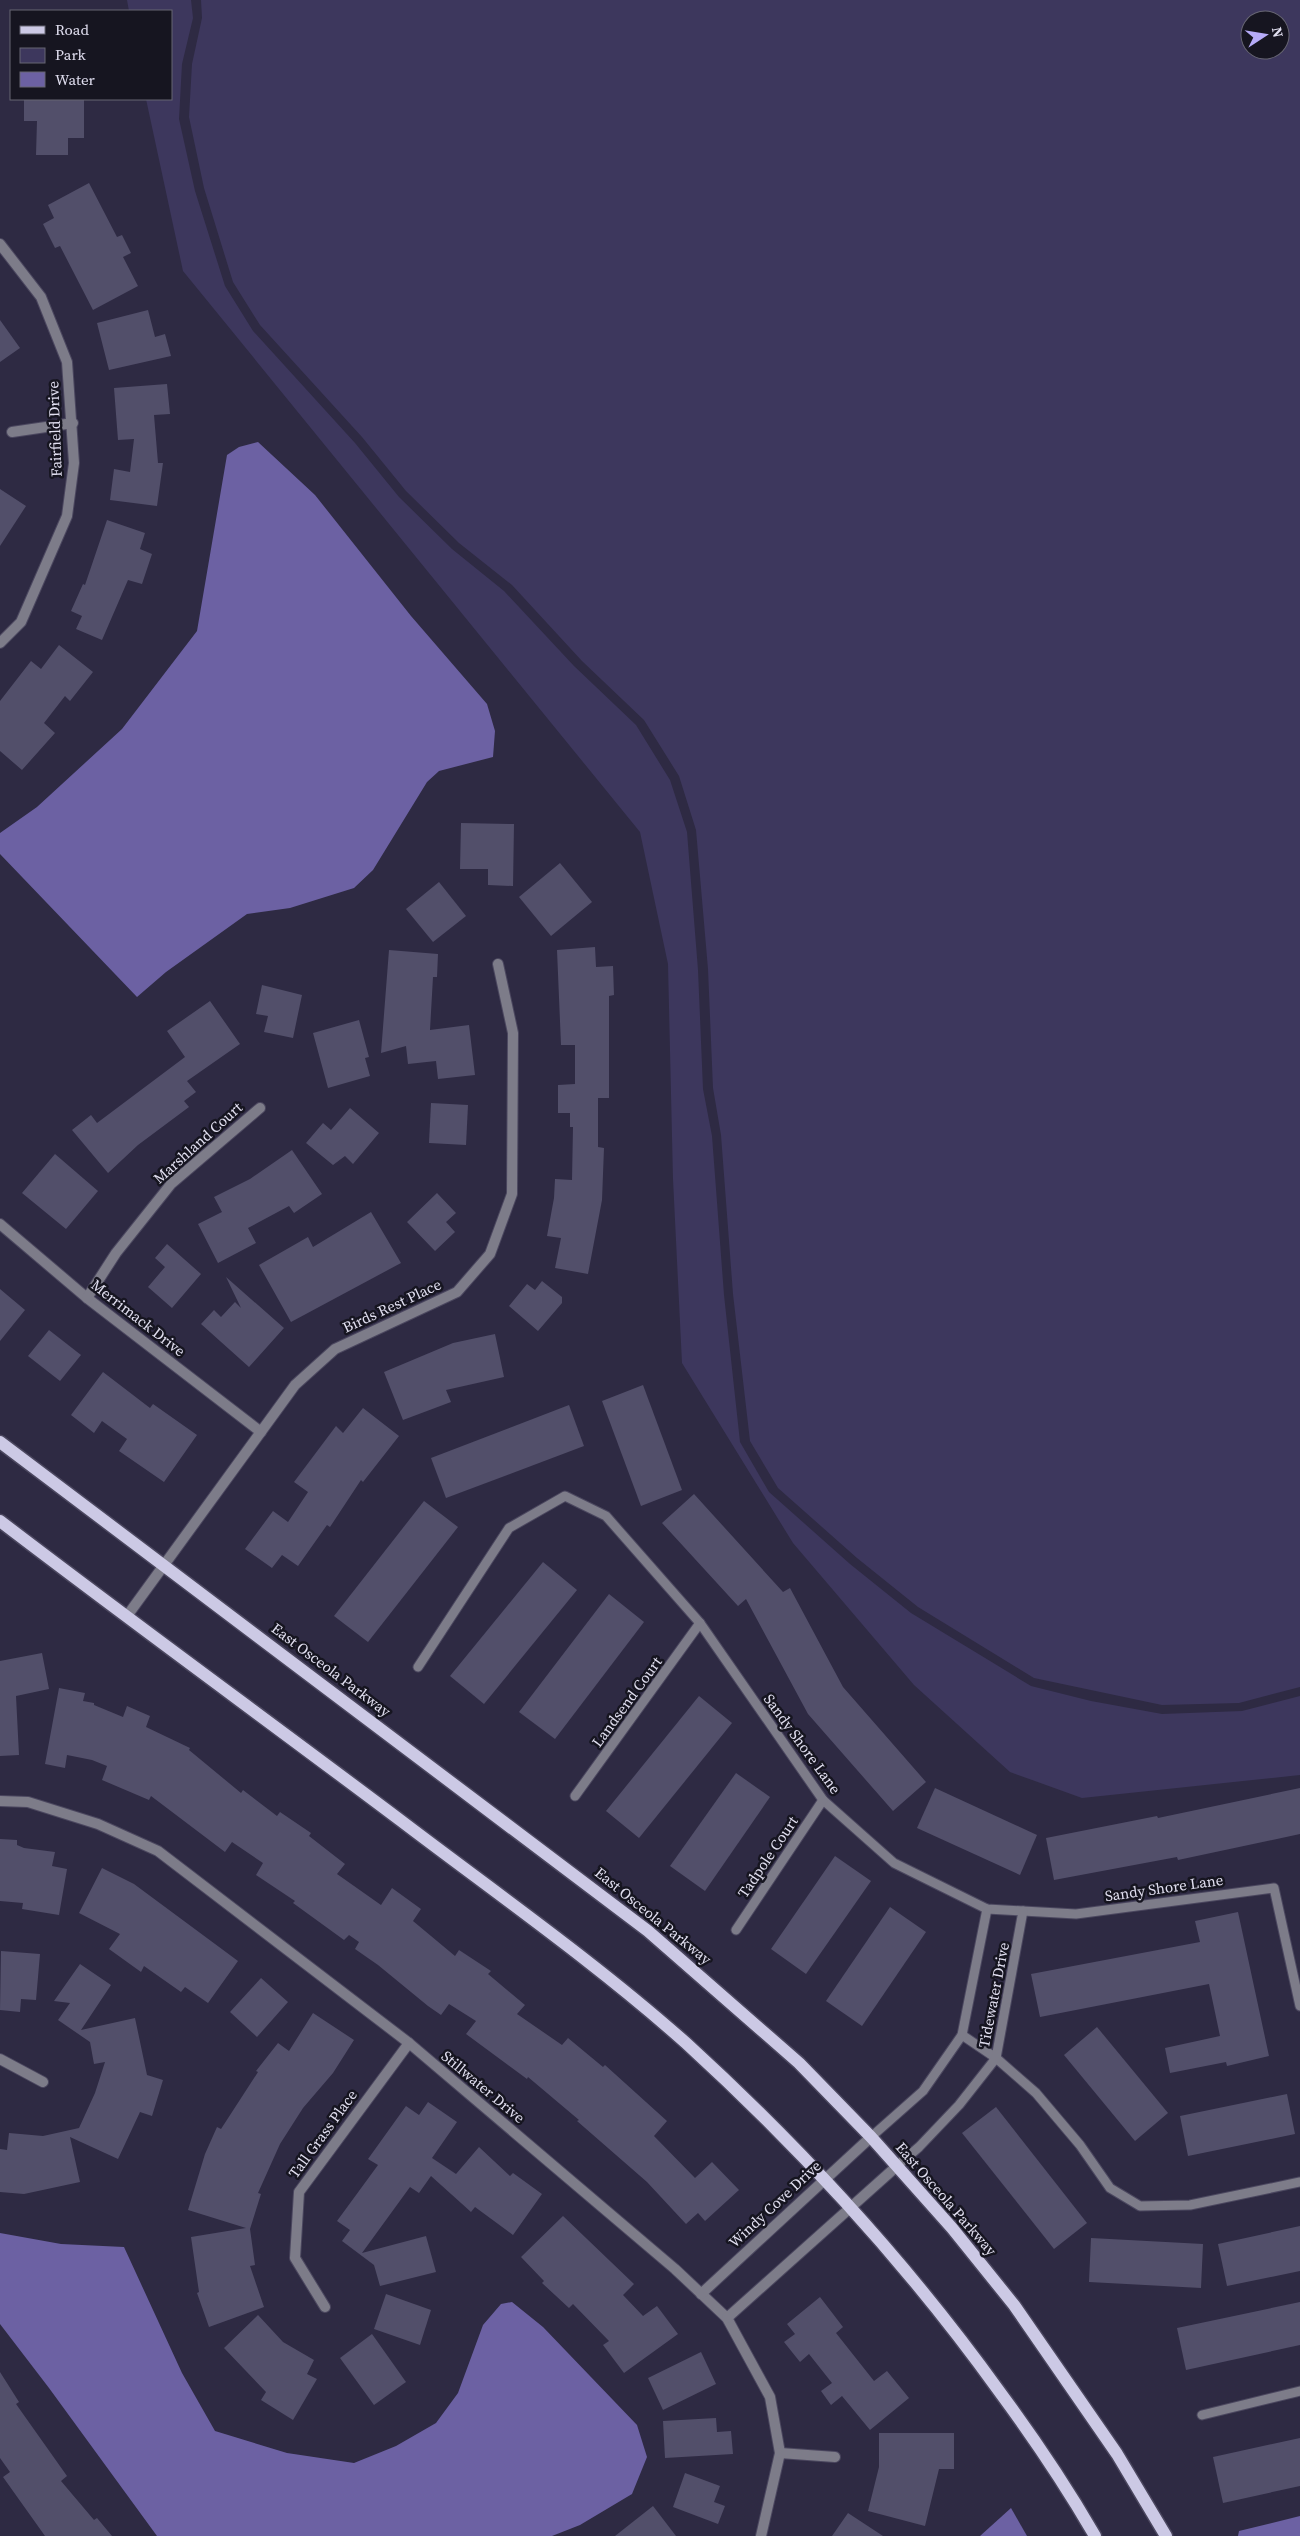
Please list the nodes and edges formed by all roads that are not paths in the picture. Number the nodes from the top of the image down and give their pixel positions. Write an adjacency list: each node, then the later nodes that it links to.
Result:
1 (0, 244): 2 (street, Fairfield Drive)
2 (73, 423): 3 (street); 4 (street, Fairfield Drive)
3 (12, 432)
4 (0, 643)
5 (498, 964): 9 (street, Birds Rest Place)
6 (260, 1108): 8 (street, Marshland Court)
7 (0, 1224): 8 (street, Merrimack Drive)
8 (87, 1298): 9 (street, Merrimack Drive)
9 (261, 1432): 12 (street, Birds Rest Place)
10 (0, 1442): 12 (main road, East Osceola Parkway)
11 (0, 1521): 13 (main road)
12 (164, 1566): 13 (street, Birds Rest Place); 28 (main road, East Osceola Parkway)
13 (127, 1616): 30 (main road)
14 (700, 1623): 15 (lane, Sandy Shore Lane); 16 (lane, Landsend Court); 17 (lane, Sandy Shore Lane)
15 (418, 1667)
16 (575, 1796)
17 (823, 1800): 19 (lane, Sandy Shore Lane); 21 (lane, Tadpole Court)
18 (0, 1801): 24 (street, Stillwater Drive)
19 (986, 1909): 20 (lane, Sandy Shore Lane); 23 (lane, Tidewater Drive)
20 (1023, 1911): 22 (lane, Sandy Shore Lane); 25 (lane, Tidewater Drive)
21 (736, 1930)
22 (1300, 2006)
23 (962, 2034): 25 (lane); 28 (lane, Tidewater Drive)
24 (409, 2043): 33 (street, Stillwater Drive); 34 (street, Tall Grass Place)
25 (996, 2058): 29 (lane, Tidewater Drive); 31 (lane)
26 (0, 2059): 27 (street)
27 (43, 2082)
28 (871, 2137): 29 (main road, East Osceola Parkway); 30 (street, Windy Cove Drive)
29 (897, 2166): 32 (street); 42 (main road, East Osceola Parkway)
30 (825, 2178): 32 (main road); 33 (street, Windy Cove Drive)
31 (1300, 2182)
32 (852, 2206): 35 (street); 41 (main road)
33 (701, 2294): 35 (street, Stillwater Drive)
34 (325, 2307)
35 (727, 2318): 38 (street, Stillwater Drive)
36 (1300, 2391): 37 (lane)
37 (1202, 2415)
38 (780, 2454): 39 (street); 40 (street, Stillwater Drive)
39 (835, 2457)
40 (761, 2536)
41 (1095, 2536)
42 (1166, 2536)

